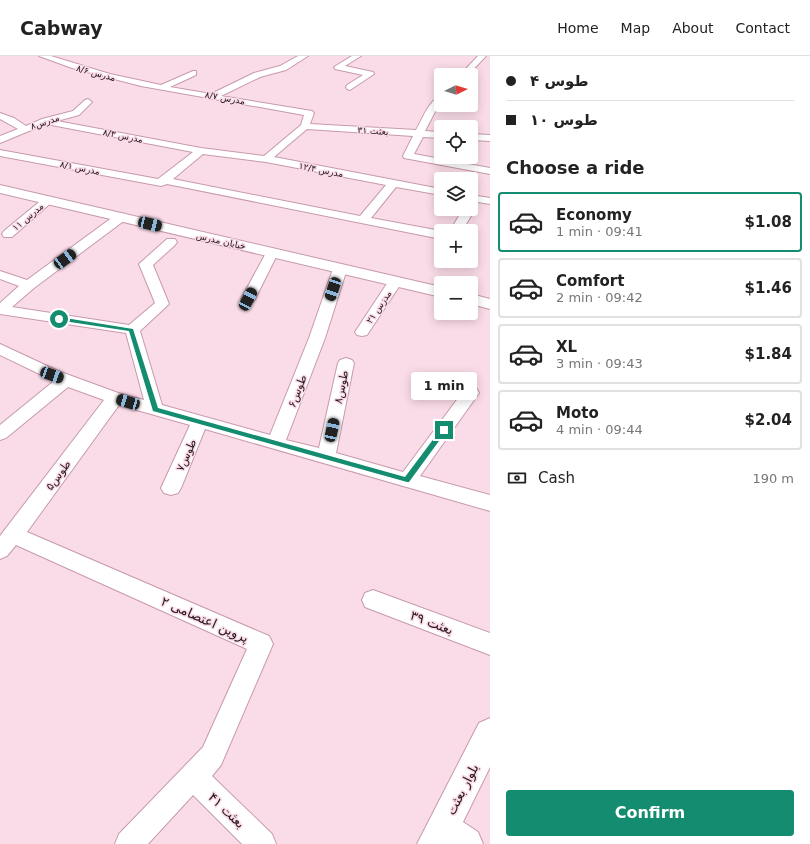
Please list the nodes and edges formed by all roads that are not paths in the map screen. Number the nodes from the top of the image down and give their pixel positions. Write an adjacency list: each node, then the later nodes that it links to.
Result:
1 (43, 56): 7 (street, مدرس ۸/۶)
2 (304, 56): 10 (street)
3 (357, 56): 9 (street)
4 (482, 56): 5 (street)
5 (471, 68)
6 (193, 73): 8 (street)
7 (127, 81): 8 (street, مدرس ۸/۷)
8 (163, 87): 10 (street, مدرس ۸/۷)
9 (350, 87)
10 (213, 96): 17 (street, مدرس ۸/۷)
11 (88, 102): 15 (street, مدرس۸)
12 (434, 107): 19 (street)
13 (0, 116): 14 (street)
14 (11, 120): 16 (street); 18 (street)
15 (45, 121): 18 (street, مدرس۸); 24 (street, مدرس ۸/۳)
16 (0, 125)
17 (305, 126): 19 (street, بعثت ۳۱); 26 (street)
18 (25, 129): 23 (street, مدرس۸)
19 (417, 134): 20 (street, بعثت ۳۱); 27 (street)
20 (434, 135)
21 (478, 137): 22 (street)
22 (490, 138)
23 (0, 140)
24 (201, 151): 26 (street, مدرس ۱۲/۴); 28 (street)
25 (0, 153): 28 (street, مدرس ۸/۱)
26 (266, 159): 29 (street, مدرس ۱۲/۴)
27 (490, 171)
28 (162, 182): 36 (street, مدرس ۸/۱)
29 (393, 184): 31 (street, مدرس ۱۲/۴); 36 (street)
30 (0, 189): 32 (main road, خیابان مدرس)
31 (434, 191)
32 (48, 200): 35 (main road, خیابان مدرس); 37 (street, مدرس ۱۱)
33 (490, 202): 34 (street)
34 (478, 203)
35 (121, 217): 40 (main road, خیابان مدرس); 44 (street)
36 (362, 220): 38 (street, مدرس ۸/۱)
37 (8, 234)
38 (434, 234)
39 (170, 242): 50 (street)
40 (272, 253): 41 (main road, خیابان مدرس); 46 (street)
41 (340, 269): 43 (main road, خیابان مدرس); 60 (street, طوس۶)
42 (0, 276): 44 (street)
43 (396, 282): 45 (main road, خیابان مدرس); 51 (street, مدزس ۲۱)
44 (29, 285): 49 (street)
45 (434, 290)
46 (248, 299)
47 (478, 301): 48 (main road)
48 (490, 304)
49 (1, 310): 50 (street)
50 (132, 330): 57 (street)
51 (362, 332)
52 (0, 348): 54 (street)
53 (346, 363): 61 (street, طوس۸)
54 (66, 380): 56 (street); 59 (street)
55 (471, 394): 62 (street)
56 (115, 398): 57 (street); 65 (street, طوس۵)
57 (156, 409): 58 (street)
58 (200, 422): 60 (street); 63 (street, طوس۷)
59 (0, 434)
60 (276, 443): 61 (street)
61 (326, 457): 62 (street)
62 (407, 480): 64 (street)
63 (171, 488)
64 (490, 503)
65 (7, 543): 69 (street, پروین اعتصامی ۲)
66 (374, 600): 67 (street, بعثت ۳۹)
67 (490, 644)
68 (490, 734): 70 (main road, بلوار بعثت)
69 (193, 776): 71 (street, پروین اعتصامی ۲); 72 (street, بعثت ۴۱)
70 (448, 839)
71 (128, 844)
72 (262, 844)

